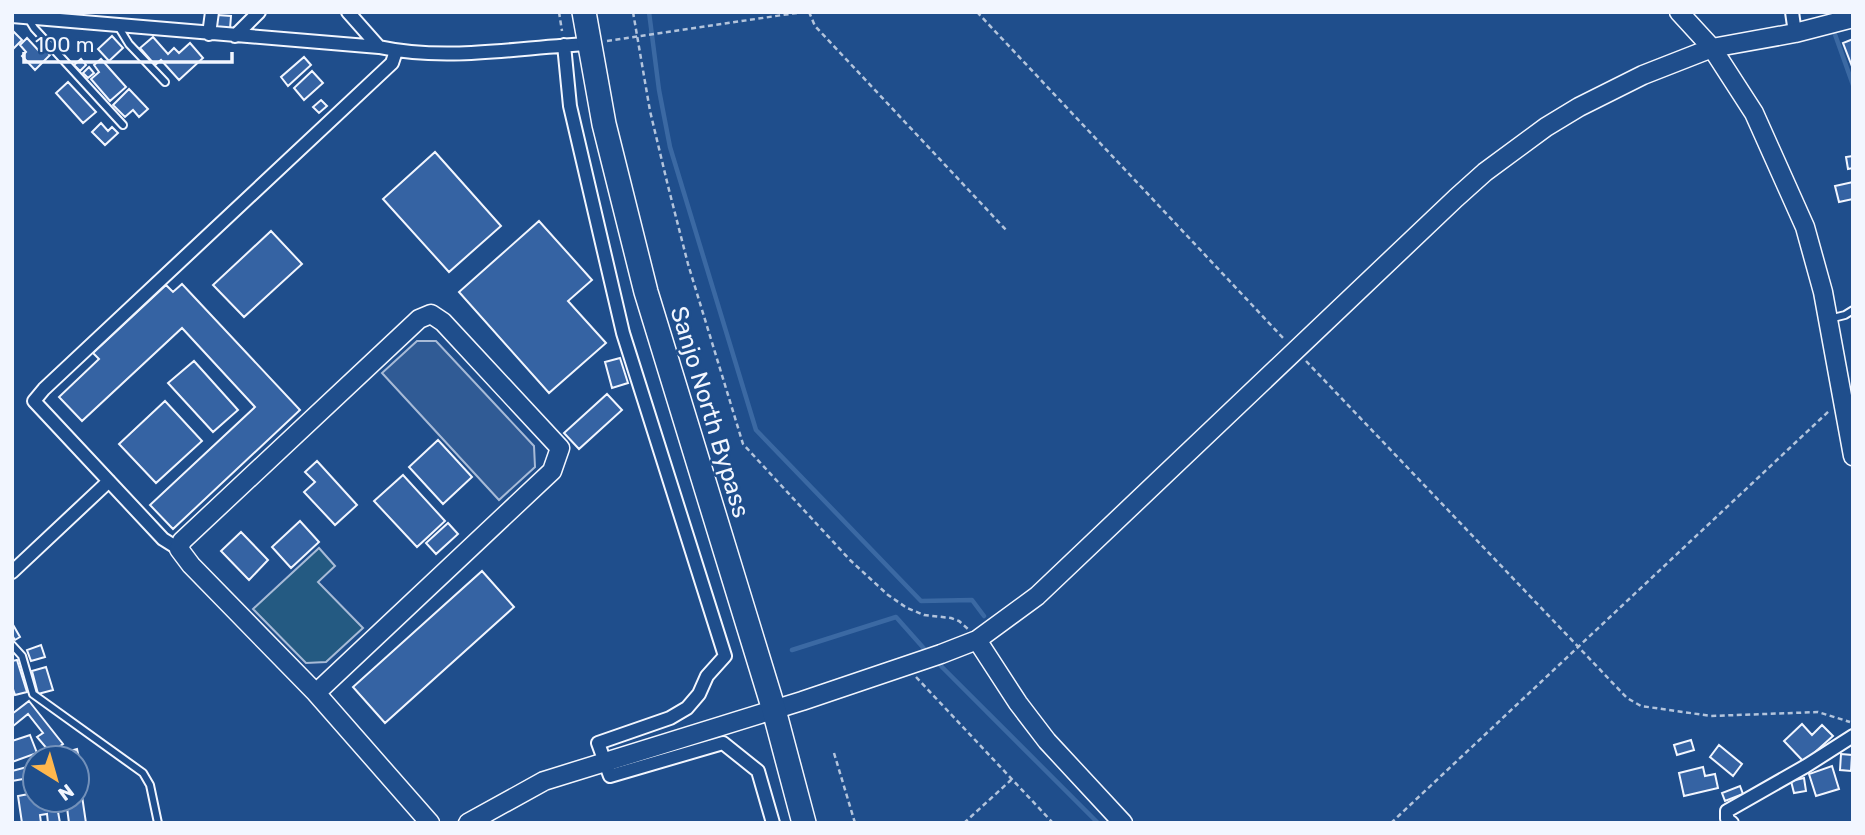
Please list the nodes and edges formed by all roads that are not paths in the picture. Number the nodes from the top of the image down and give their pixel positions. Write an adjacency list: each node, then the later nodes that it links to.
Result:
1 (212, 12): 12 (street)
2 (259, 12): 13 (street)
3 (348, 12): 16 (street)
4 (584, 12): 14 (highway, Sanjo North Bypass)
5 (1679, 12): 17 (street)
6 (1792, 12): 11 (street)
7 (12, 16): 8 (street)
8 (28, 18): 10 (street); 20 (lane)
9 (1853, 18): 11 (street)
10 (118, 26): 12 (street); 19 (lane)
11 (1795, 33): 17 (street)
12 (209, 34): 13 (street)
13 (235, 36): 16 (street)
14 (590, 44): 15 (street); 30 (highway, Sanjo North Bypass)
15 (564, 45): 18 (street); 32 (street)
16 (379, 47): 18 (street)
17 (1712, 48): 22 (street); 27 (street)
18 (396, 51): 24 (street)
19 (165, 82)
20 (123, 125)
21 (1853, 310): 22 (lane)
22 (1827, 320): 23 (street)
23 (1852, 446)
24 (109, 481): 25 (street); 26 (street)
25 (179, 549): 29 (street); 29 (street)
26 (12, 572)
27 (976, 640): 30 (street); 38 (street)
28 (14, 650): 33 (lane)
29 (316, 693): 34 (street)
30 (774, 710): 32 (street); 37 (highway, Sanjo North Bypass)
31 (1853, 736): 39 (street)
32 (604, 762): 35 (street); 36 (street)
33 (158, 823)
34 (430, 823)
35 (468, 823)
36 (773, 823)
37 (804, 823)
38 (1124, 823)
39 (1732, 823)

